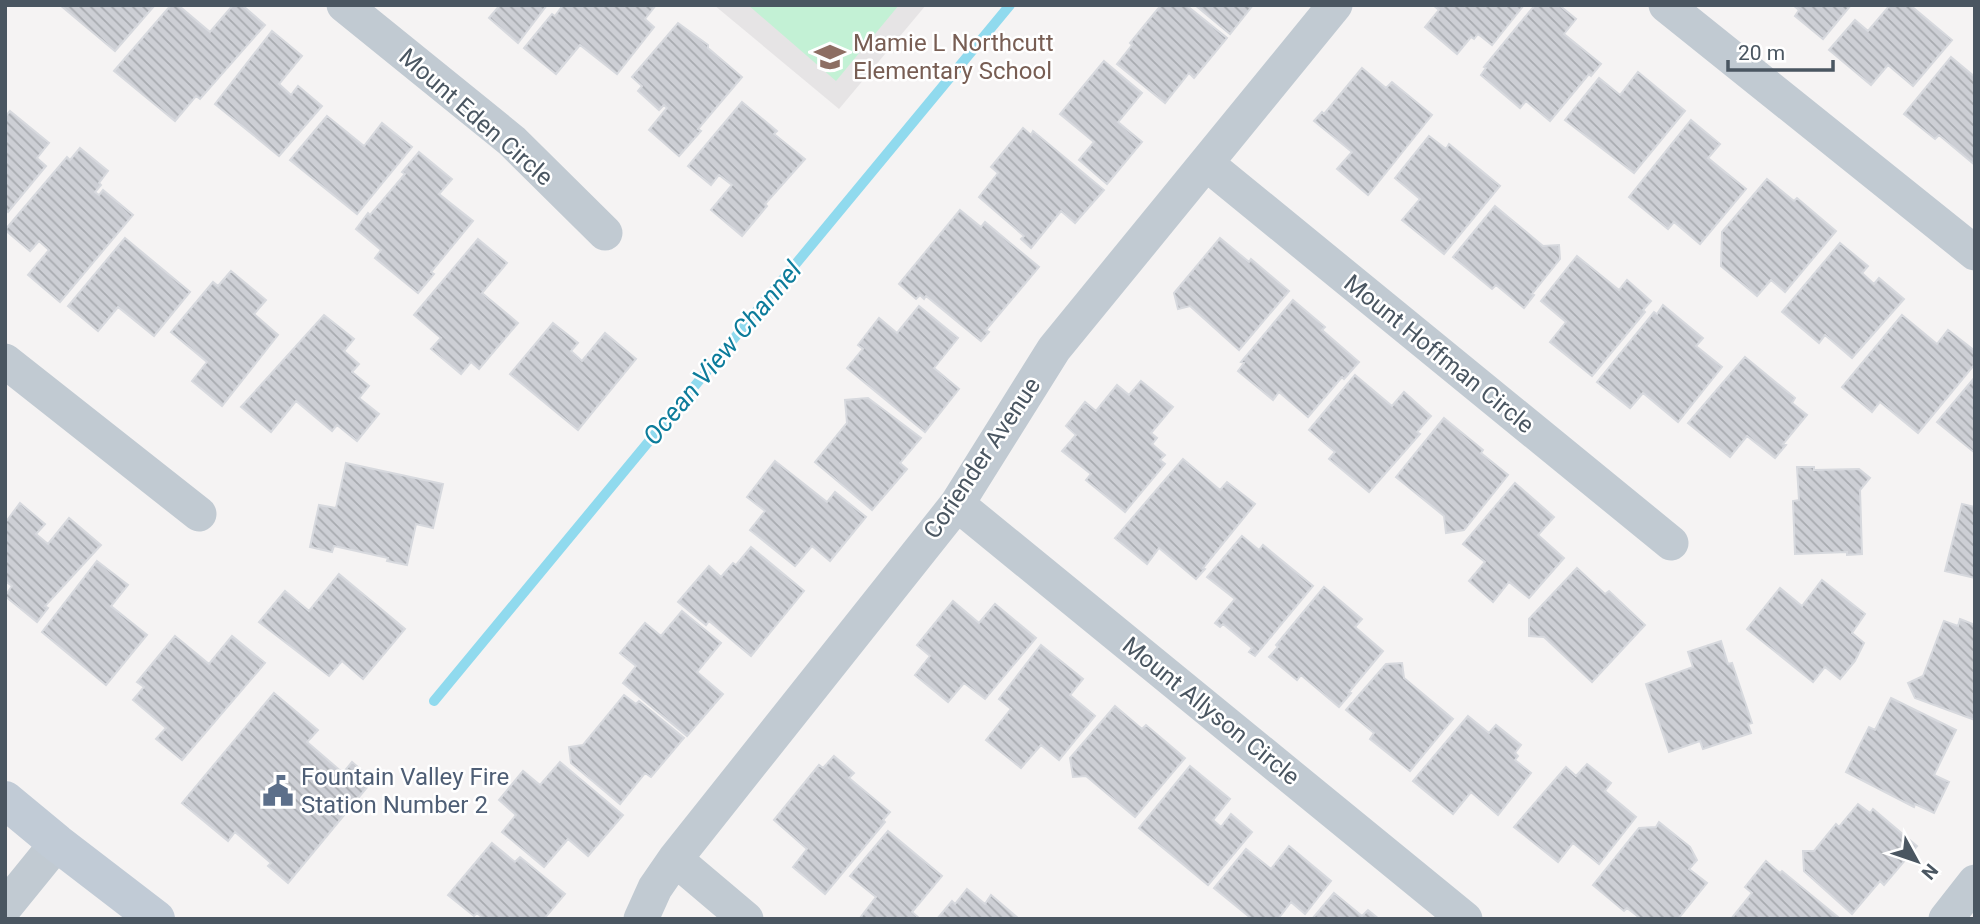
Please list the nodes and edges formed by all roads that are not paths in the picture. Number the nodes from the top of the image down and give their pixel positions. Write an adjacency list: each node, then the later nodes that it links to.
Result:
1 (344, 5): 5 (street, Mount Eden Circle)
2 (1335, 5): 4 (street, Coriender Avenue)
3 (1666, 5): 6 (street)
4 (1207, 164): 8 (street, Coriender Avenue); 10 (street, Mount Hoffman Circle)
5 (605, 233)
6 (1975, 253)
7 (5, 361): 9 (street)
8 (957, 504): 13 (street, Coriender Avenue); 19 (street, Mount Allyson Circle)
9 (199, 514)
10 (1671, 543)
11 (5, 800): 12 (street)
12 (57, 843): 15 (street); 16 (street)
13 (675, 859): 17 (street, Coriender Avenue); 18 (street)
14 (1975, 882): 20 (street)
15 (5, 906)
16 (156, 919)
17 (641, 919)
18 (746, 919)
19 (1465, 919)
20 (1946, 919)

